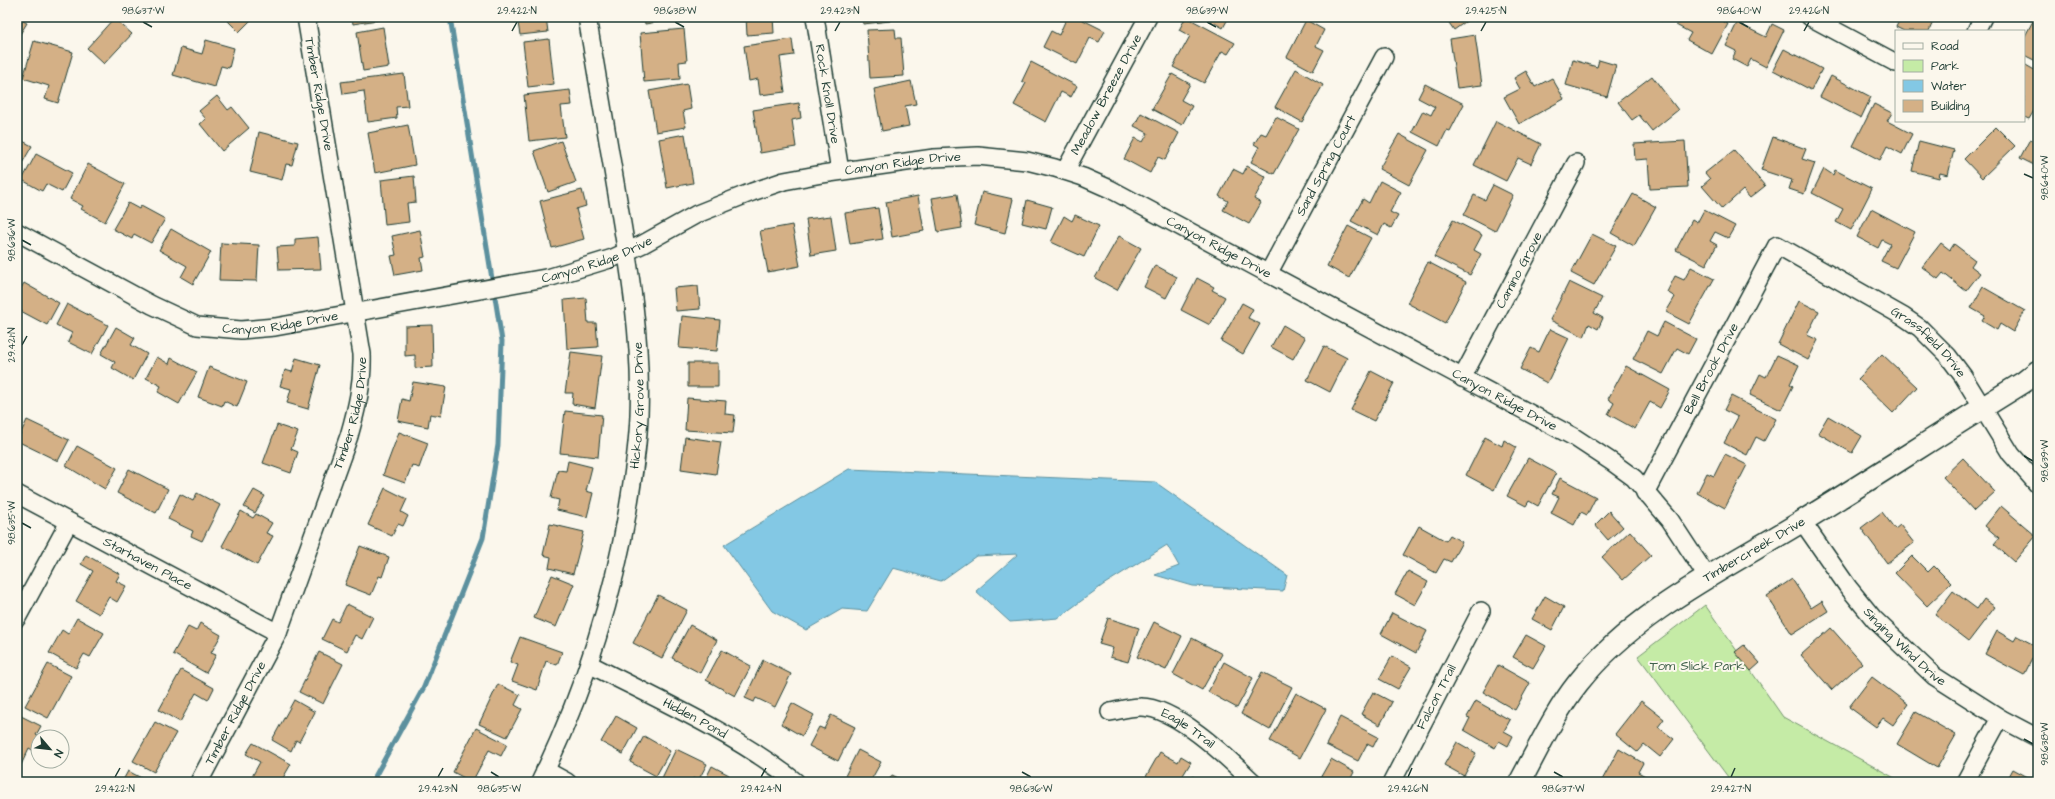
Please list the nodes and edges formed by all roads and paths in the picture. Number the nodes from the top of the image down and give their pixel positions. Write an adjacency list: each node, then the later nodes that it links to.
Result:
1 (306, 17): 17 (street, Timber Ridge Drive)
2 (587, 17): 15 (street, Hickory Grove Drive)
3 (815, 17): 11 (street, Rock Knoll Drive)
4 (1148, 17): 12 (street, Meadow Breeze Drive)
5 (1810, 17): 9 (street)
6 (1983, 17): 7 (street)
7 (1976, 30)
8 (1384, 57): 16 (street, Sand Spring Court)
9 (1895, 62)
10 (1576, 163): 19 (street, Camino Grove)
11 (840, 171): 12 (street, Canyon Ridge Drive); 15 (street, Canyon Ridge Drive)
12 (1065, 171): 16 (street, Canyon Ridge Drive)
13 (17, 232): 17 (street, Canyon Ridge Drive)
14 (1777, 244): 20 (street, Grassfield Drive); 22 (street, Bell Brook Drive)
15 (627, 252): 17 (street, Canyon Ridge Drive); 30 (street, Hickory Grove Drive)
16 (1268, 274): 19 (street, Canyon Ridge Drive)
17 (356, 312): 29 (street, Timber Ridge Drive)
18 (2038, 370): 20 (street, Timbercreek Drive)
19 (1462, 378): 22 (street, Canyon Ridge Drive)
20 (1982, 408): 21 (street, Grassfield Drive); 24 (street, Timbercreek Drive)
21 (2038, 485)
22 (1645, 492): 26 (street, Canyon Ridge Drive)
23 (17, 494): 25 (street, Starhaven Place)
24 (1802, 521): 26 (street, Timbercreek Drive); 32 (street, Singing Wind Drive)
25 (69, 522): 28 (street); 29 (street, Starhaven Place)
26 (1708, 578): 40 (street, Timbercreek Drive)
27 (1481, 611): 39 (street, Falcon Trail)
28 (17, 618)
29 (278, 633): 35 (street, Timber Ridge Drive)
30 (590, 664): 34 (street, Hickory Grove Drive); 37 (street, Hidden Pond)
31 (1110, 712): 38 (street, Eagle Trail)
32 (2000, 718): 33 (street, Singing Wind Drive); 41 (street)
33 (2038, 738)
34 (543, 776): 36 (street)
35 (199, 782)
36 (567, 782)
37 (796, 782)
38 (1253, 782)
39 (1392, 782)
40 (1520, 782)
41 (1966, 782)

